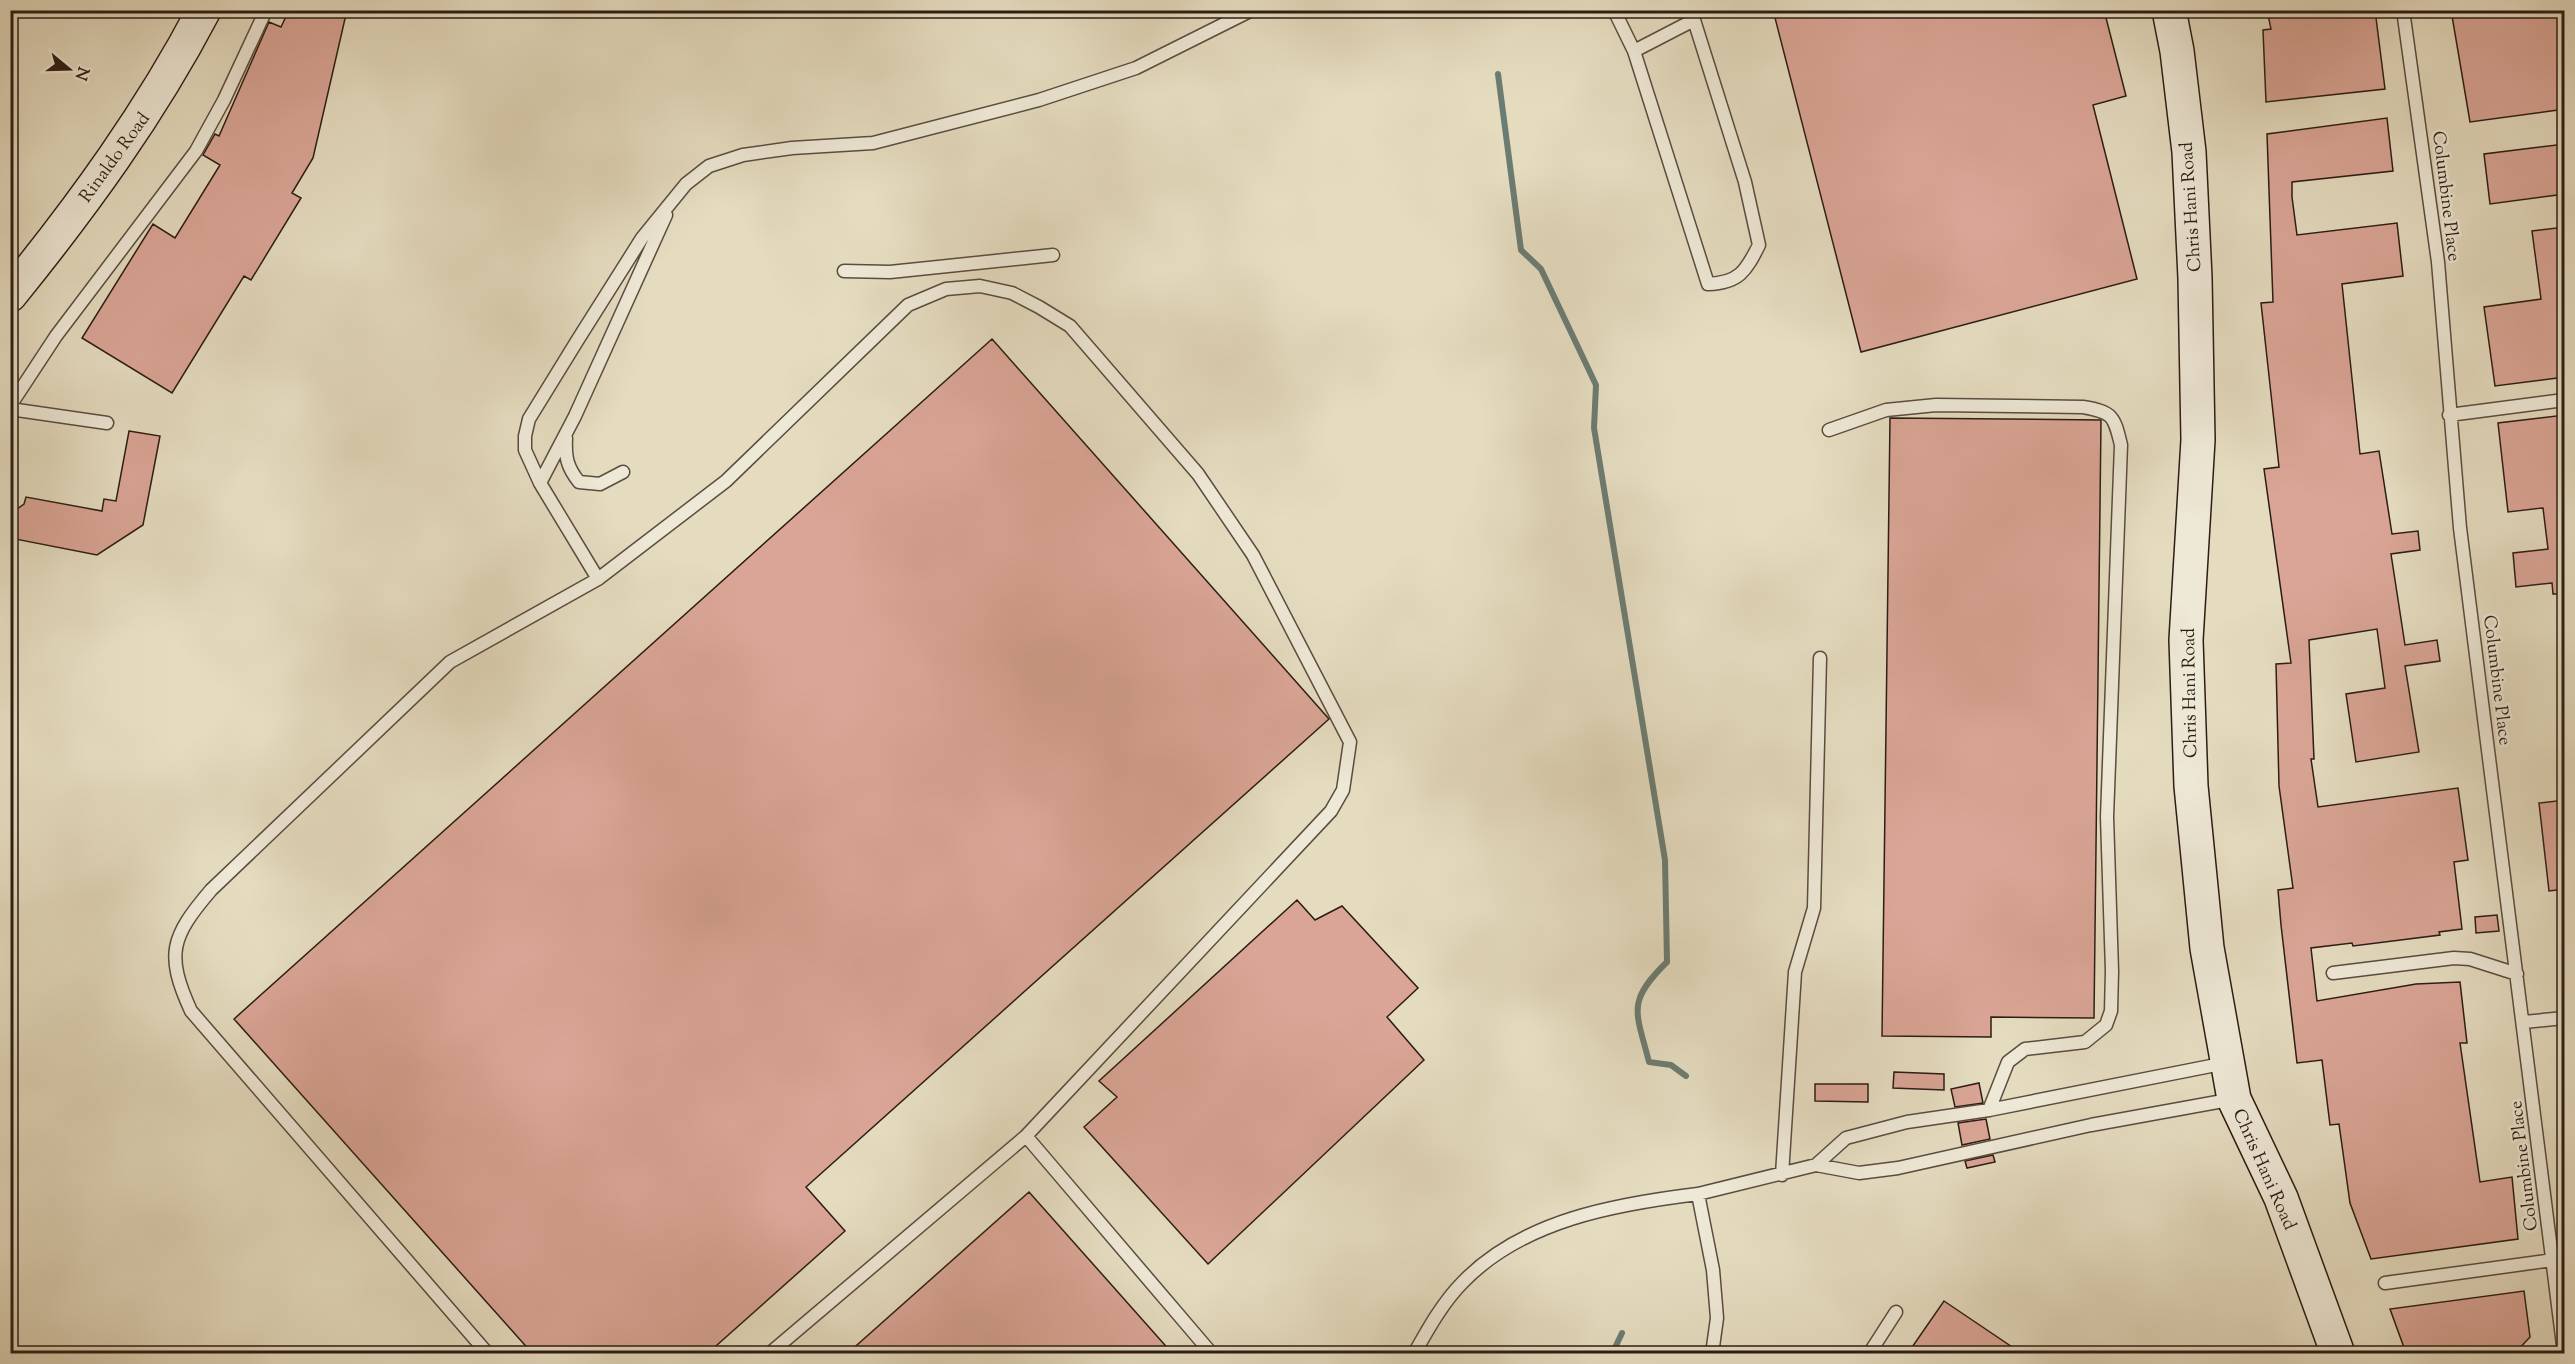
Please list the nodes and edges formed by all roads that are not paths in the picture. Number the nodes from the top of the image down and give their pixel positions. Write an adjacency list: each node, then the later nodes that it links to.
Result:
1 (204, 10): 12 (street, Rinaldo Road)
2 (266, 10): 14 (lane)
3 (1252, 10): 9 (lane)
4 (1614, 10): 8 (lane)
5 (2169, 10): 27 (street, Chris Hani Road)
6 (2403, 10): 15 (lane, Columbine Place)
7 (1693, 15): 8 (lane); 8 (lane)
8 (1634, 51)
9 (674, 198): 18 (lane); 20 (lane)
10 (1053, 255): 11 (lane)
11 (844, 271)
12 (10, 296)
13 (2565, 400): 15 (lane)
14 (10, 408): 16 (lane)
15 (2449, 416): 24 (lane, Columbine Place)
16 (107, 423)
17 (1829, 430): 29 (lane)
18 (567, 432): 19 (lane); 20 (lane)
19 (623, 472)
20 (540, 483): 21 (lane)
21 (598, 579): 30 (lane); 37 (lane)
22 (1820, 658): 32 (lane)
23 (2333, 973): 24 (lane)
24 (2517, 974): 26 (lane, Columbine Place)
25 (2565, 1018): 26 (lane)
26 (2524, 1022): 34 (lane, Columbine Place)
27 (2227, 1062): 28 (street, Chris Hani Road); 29 (lane)
28 (2234, 1099): 31 (lane); 43 (street, Chris Hani Road)
29 (1989, 1110): 31 (lane)
30 (1026, 1136): 38 (lane); 39 (lane)
31 (1816, 1165): 32 (lane)
32 (1782, 1175): 33 (lane)
33 (1698, 1194): 40 (lane); 41 (lane)
34 (2553, 1260): 35 (lane); 44 (lane, Columbine Place)
35 (2385, 1282)
36 (1896, 1312): 42 (lane)
37 (488, 1353)
38 (770, 1353)
39 (1212, 1353)
40 (1414, 1353)
41 (1712, 1353)
42 (1869, 1353)
43 (2338, 1353)
44 (2565, 1353)

